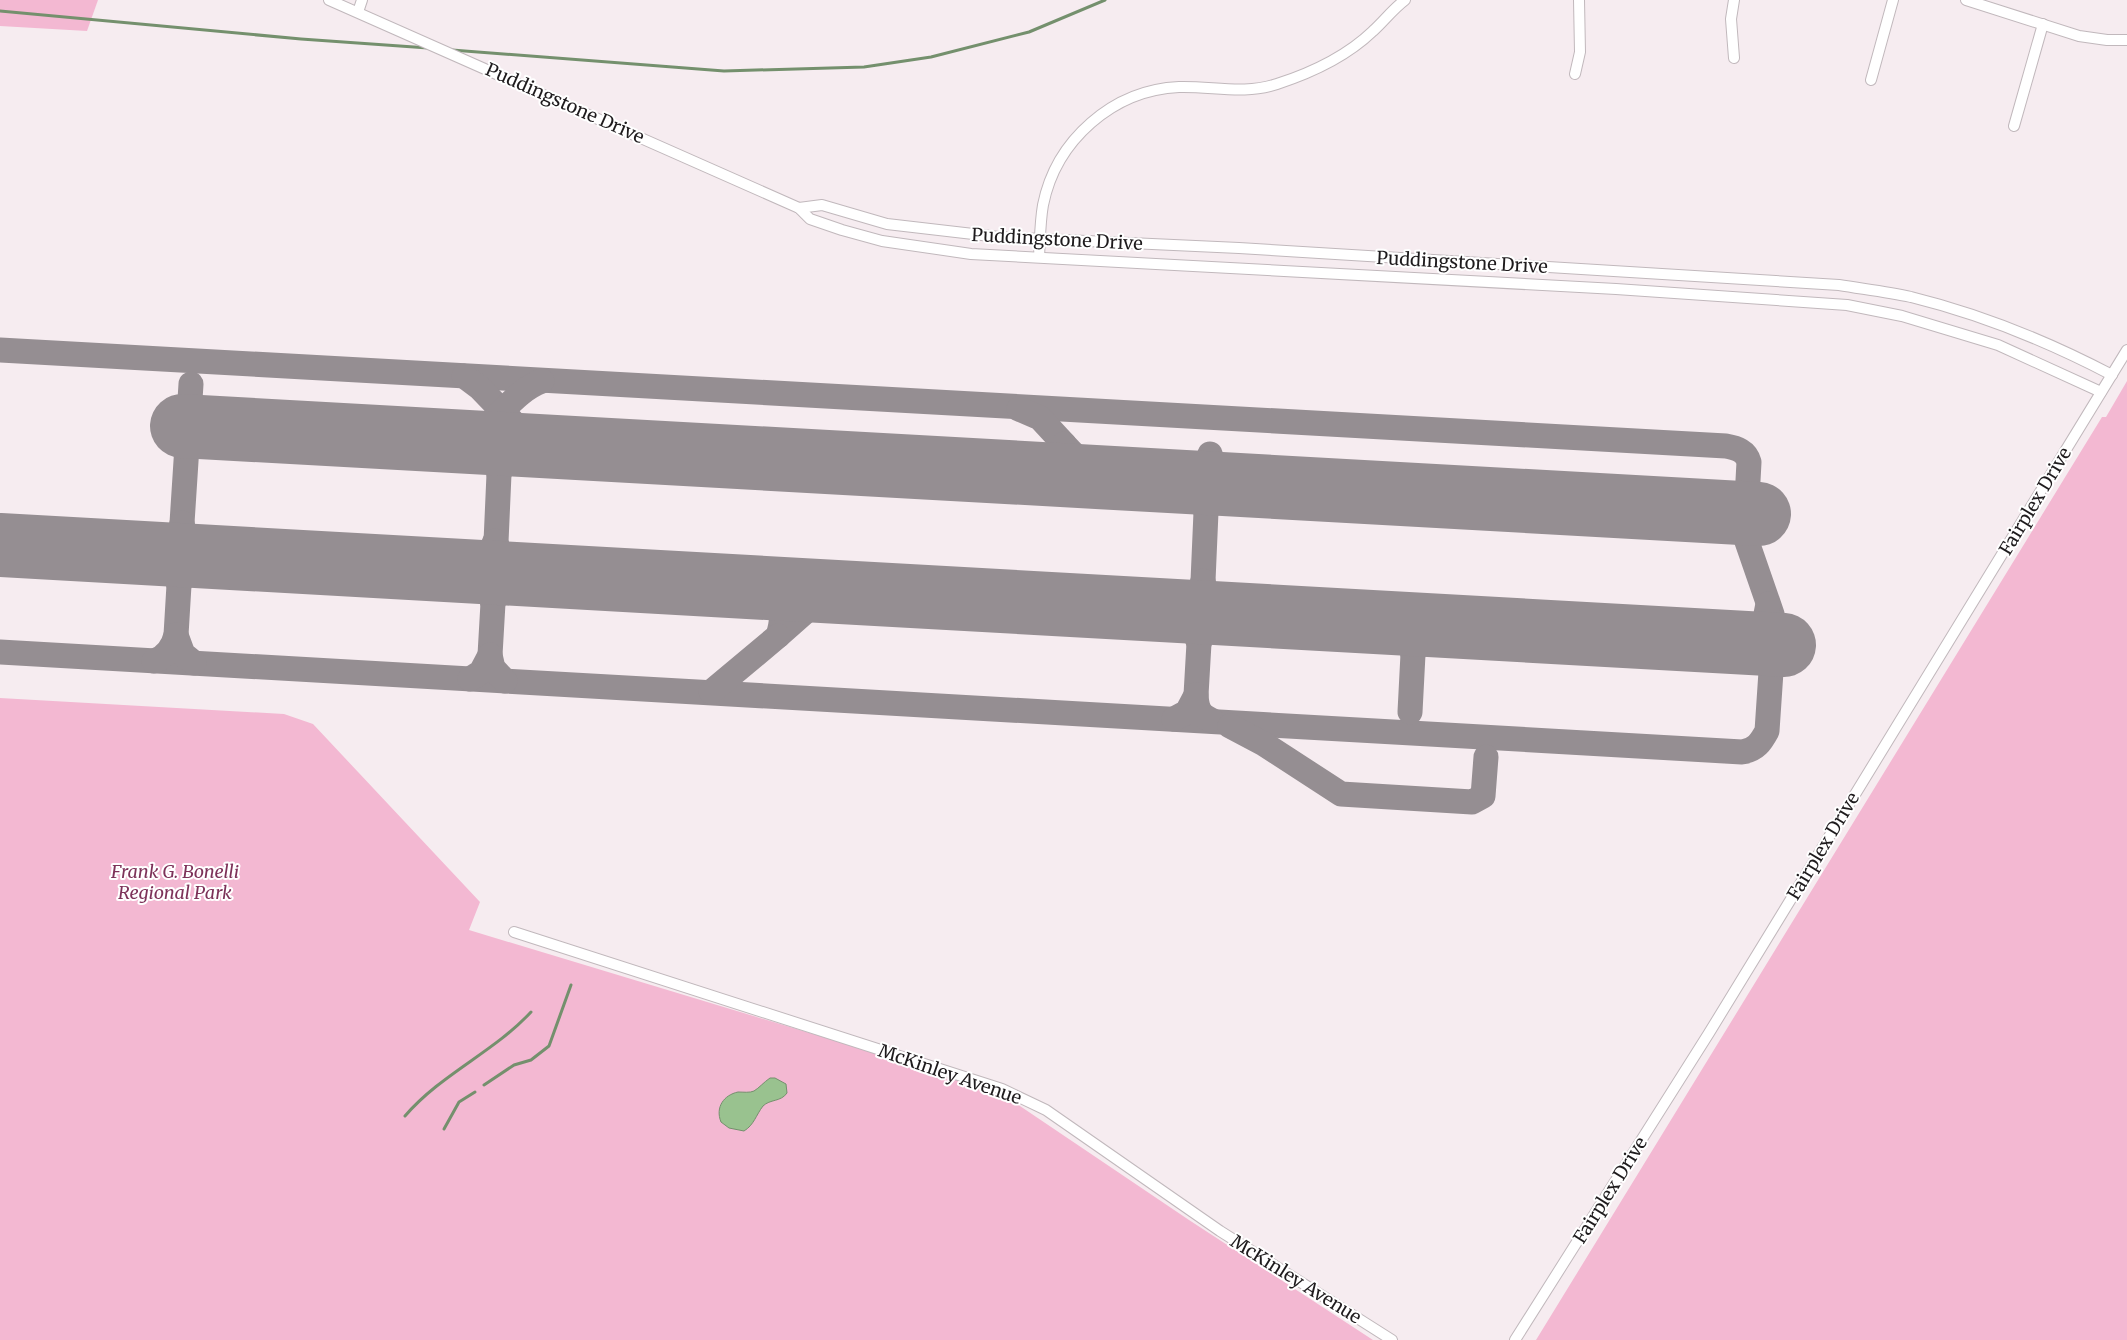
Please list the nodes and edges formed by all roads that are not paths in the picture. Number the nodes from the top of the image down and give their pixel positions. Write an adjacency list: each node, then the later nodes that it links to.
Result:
1 (362, 0): 8 (street)
2 (1405, 0): 16 (street)
3 (1578, 0): 12 (street)
4 (1734, 0): 11 (street)
5 (1893, 0): 13 (street)
6 (1966, 0): 9 (street)
7 (335, 1): 8 (street, Puddingstone Drive)
8 (358, 12): 15 (street, Puddingstone Drive)
9 (2043, 24): 10 (street); 14 (street)
10 (2127, 40)
11 (1734, 58)
12 (1575, 74)
13 (1871, 80)
14 (2014, 126)
15 (799, 208): 16 (street, Puddingstone Drive); 17 (street, Puddingstone Drive)
16 (1040, 239): 17 (street); 19 (street, Puddingstone Drive)
17 (1039, 258): 20 (street, Puddingstone Drive)
18 (2127, 350): 19 (street, Fairplex Drive)
19 (2112, 375): 20 (street, Fairplex Drive)
20 (2101, 392): 22 (street, Fairplex Drive)
21 (514, 932): 23 (street, McKinley Avenue)
22 (1535, 1309): 24 (street, Fairplex Drive); 25 (street)
23 (1392, 1340)
24 (1515, 1340)
25 (1522, 1340)

